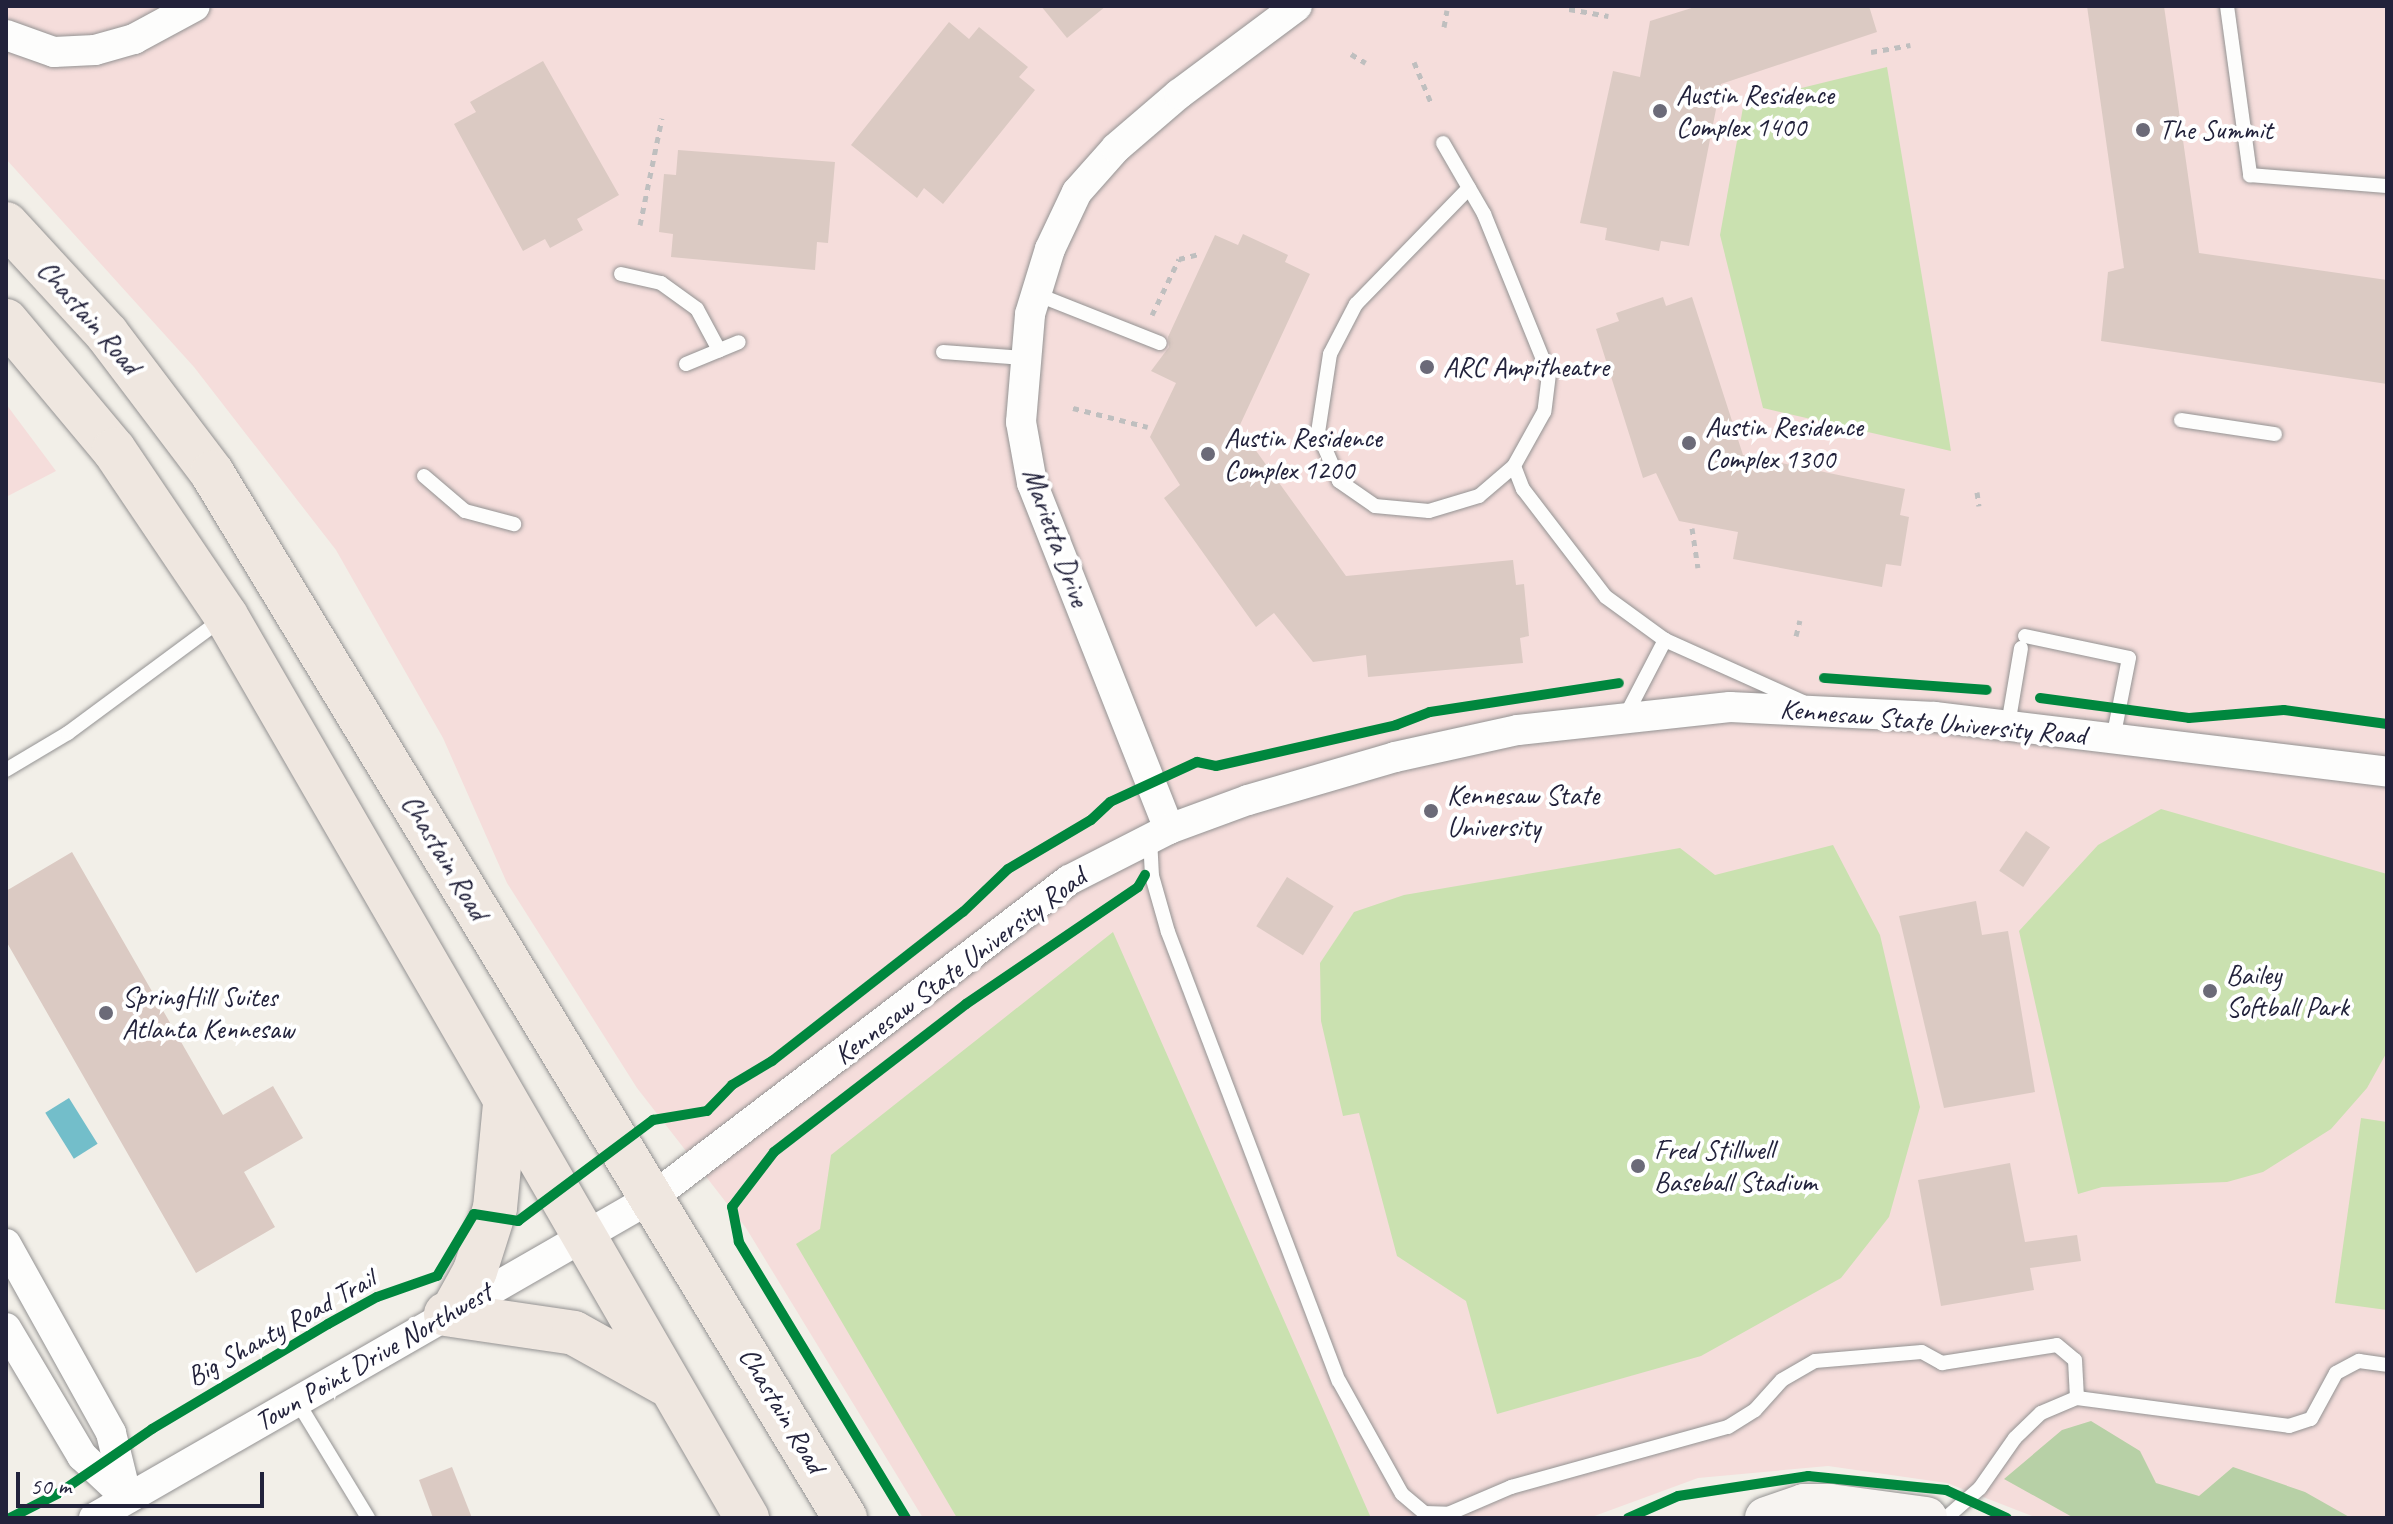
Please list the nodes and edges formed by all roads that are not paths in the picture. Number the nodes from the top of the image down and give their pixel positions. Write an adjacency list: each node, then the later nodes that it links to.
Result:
1 (195, 6): 4 (street)
2 (1297, 6): 10 (street, Marietta Drive)
3 (2227, 6): 6 (lane)
4 (6, 35)
5 (1443, 143): 7 (lane)
6 (2386, 186)
7 (1469, 188): 20 (lane); 20 (lane)
8 (6, 224): 33 (main road, Chastain Road)
9 (621, 274): 14 (lane)
10 (1036, 294): 13 (lane); 16 (street, Marietta Drive)
11 (6, 321): 23 (main road)
12 (739, 342): 14 (lane)
13 (1160, 343)
14 (719, 350): 17 (lane)
15 (943, 352): 16 (lane)
16 (1024, 358): 31 (street, Marietta Drive)
17 (686, 364)
18 (2181, 420): 19 (lane)
19 (2275, 434)
20 (1514, 466): 24 (lane)
21 (424, 476): 22 (lane)
22 (514, 524)
23 (226, 616): 29 (lane); 32 (main road)
24 (1665, 640): 25 (lane); 26 (lane)
25 (1815, 707): 26 (street, Kennesaw State University Road); 27 (street, Kennesaw State University Road)
26 (1626, 715): 31 (street, Kennesaw State University Road)
27 (2008, 725): 28 (street, Kennesaw State University Road); 28 (lane)
28 (2113, 739): 30 (street, Kennesaw State University Road)
29 (6, 770)
30 (2387, 772)
31 (1159, 833): 33 (street, Kennesaw State University Road); 40 (lane)
32 (505, 1104): 34 (main road); 36 (main road)
33 (653, 1197): 34 (street, Town Point Drive Northwest); 46 (main road, Chastain Road)
34 (585, 1235): 36 (street, Town Point Drive Northwest); 39 (main road)
35 (6, 1244): 42 (street)
36 (450, 1312): 39 (main road); 41 (street, Town Point Drive Northwest)
37 (6, 1328): 42 (street)
38 (2387, 1365): 40 (lane)
39 (669, 1386): 45 (main road)
40 (2077, 1398): 49 (lane)
41 (297, 1401): 42 (street, Town Point Drive Northwest); 44 (lane)
42 (127, 1498): 43 (street, Town Point Drive Northwest)
43 (94, 1518)
44 (368, 1518)
45 (747, 1518)
46 (845, 1518)
47 (1766, 1518): 48 (main road)
48 (1926, 1518)
49 (1946, 1518)

